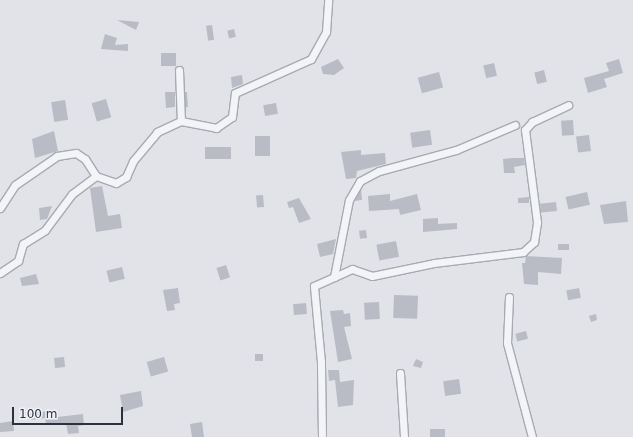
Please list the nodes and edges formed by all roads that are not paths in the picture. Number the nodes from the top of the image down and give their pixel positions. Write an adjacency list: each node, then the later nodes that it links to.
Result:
1 (328, 0): 4 (street)
2 (179, 70): 4 (street)
3 (568, 105): 9 (street)
4 (180, 121): 6 (street)
5 (515, 125): 9 (street)
6 (96, 176): 7 (street); 8 (street)
7 (0, 208)
8 (0, 273)
9 (334, 277): 12 (street)
10 (510, 297): 14 (street)
11 (400, 373): 13 (street)
12 (322, 437)
13 (404, 437)
14 (532, 437)

